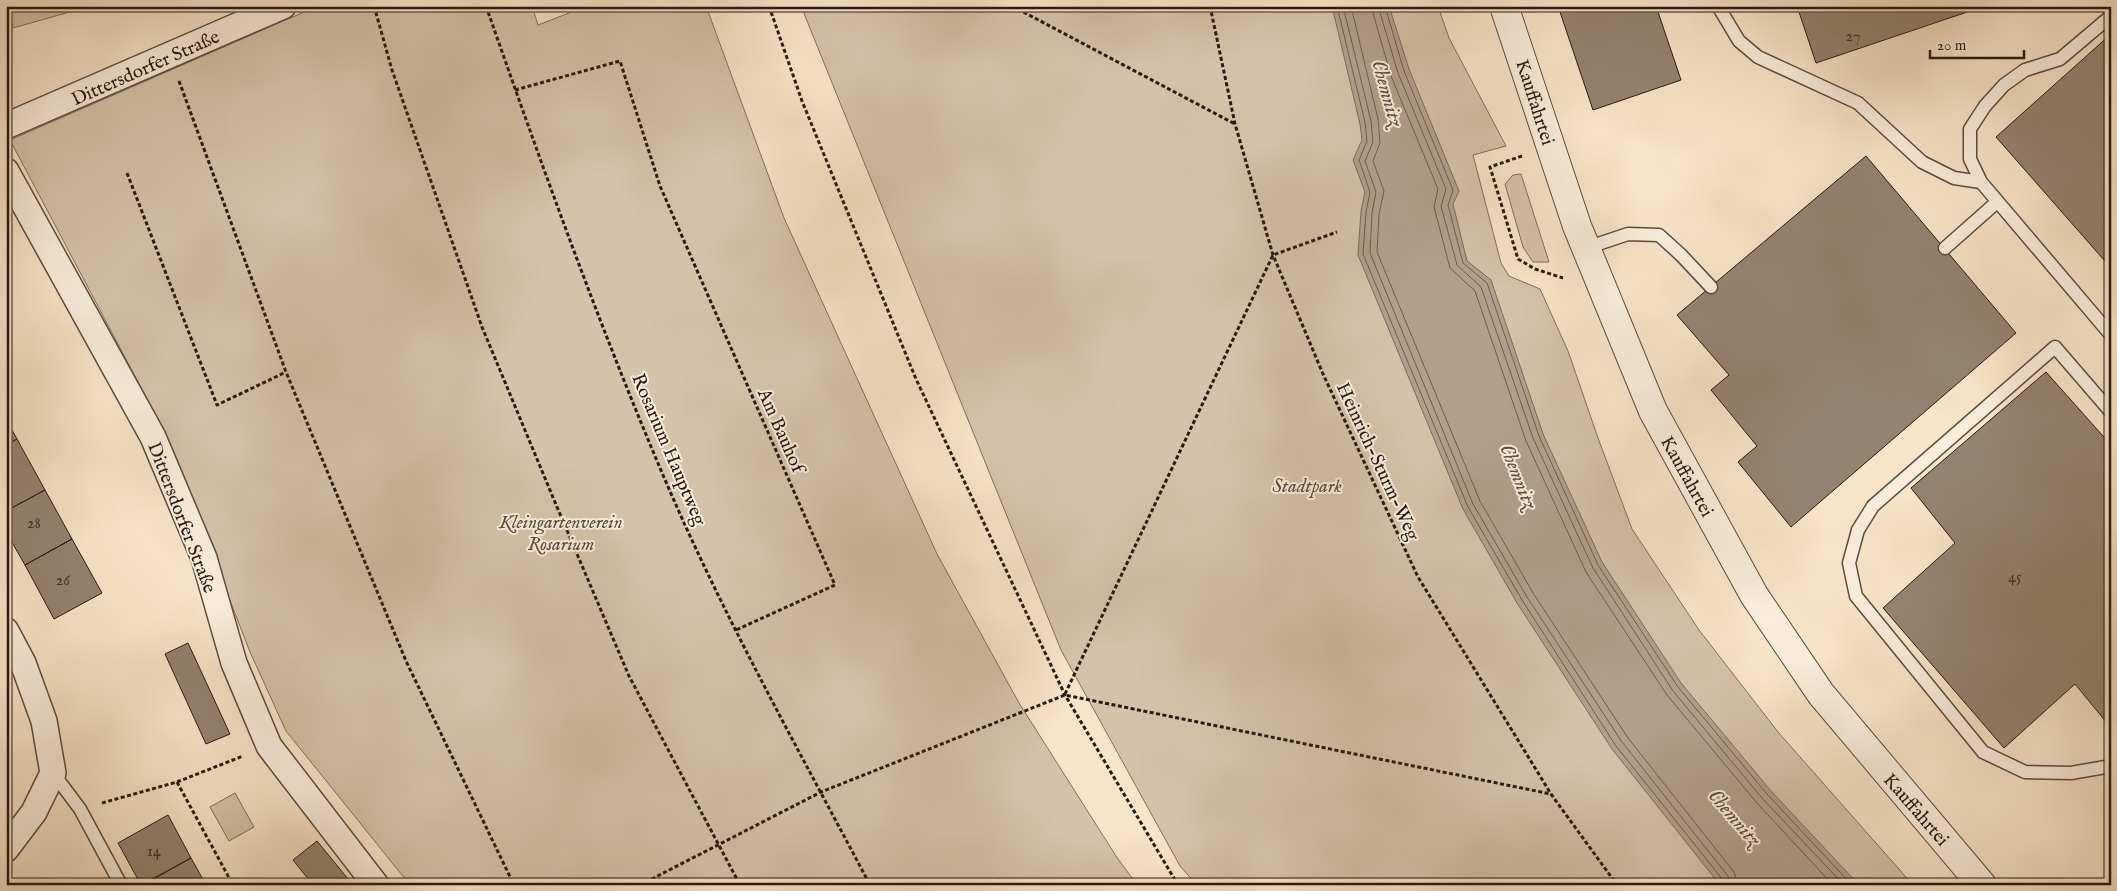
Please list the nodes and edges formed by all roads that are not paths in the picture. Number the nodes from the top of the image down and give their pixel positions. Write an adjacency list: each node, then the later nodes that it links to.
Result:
1 (282, 6): 5 (street, Dittersdorfer Straße)
2 (1504, 6): 9 (street, Kauffahrtei)
3 (1718, 6): 7 (lane)
4 (2111, 16): 7 (lane)
5 (6, 126)
6 (6, 171): 19 (street, Dittersdorfer Straße)
7 (1981, 182): 8 (lane)
8 (1997, 202): 10 (lane); 12 (lane)
9 (1586, 248): 11 (lane); 20 (street, Kauffahrtei)
10 (1945, 248)
11 (1711, 287)
12 (2111, 335)
13 (2111, 412): 15 (lane)
14 (6, 631): 16 (street)
15 (2111, 766)
16 (53, 773): 17 (street); 18 (lane)
17 (6, 849)
18 (121, 885)
19 (376, 885)
20 (1982, 885)

